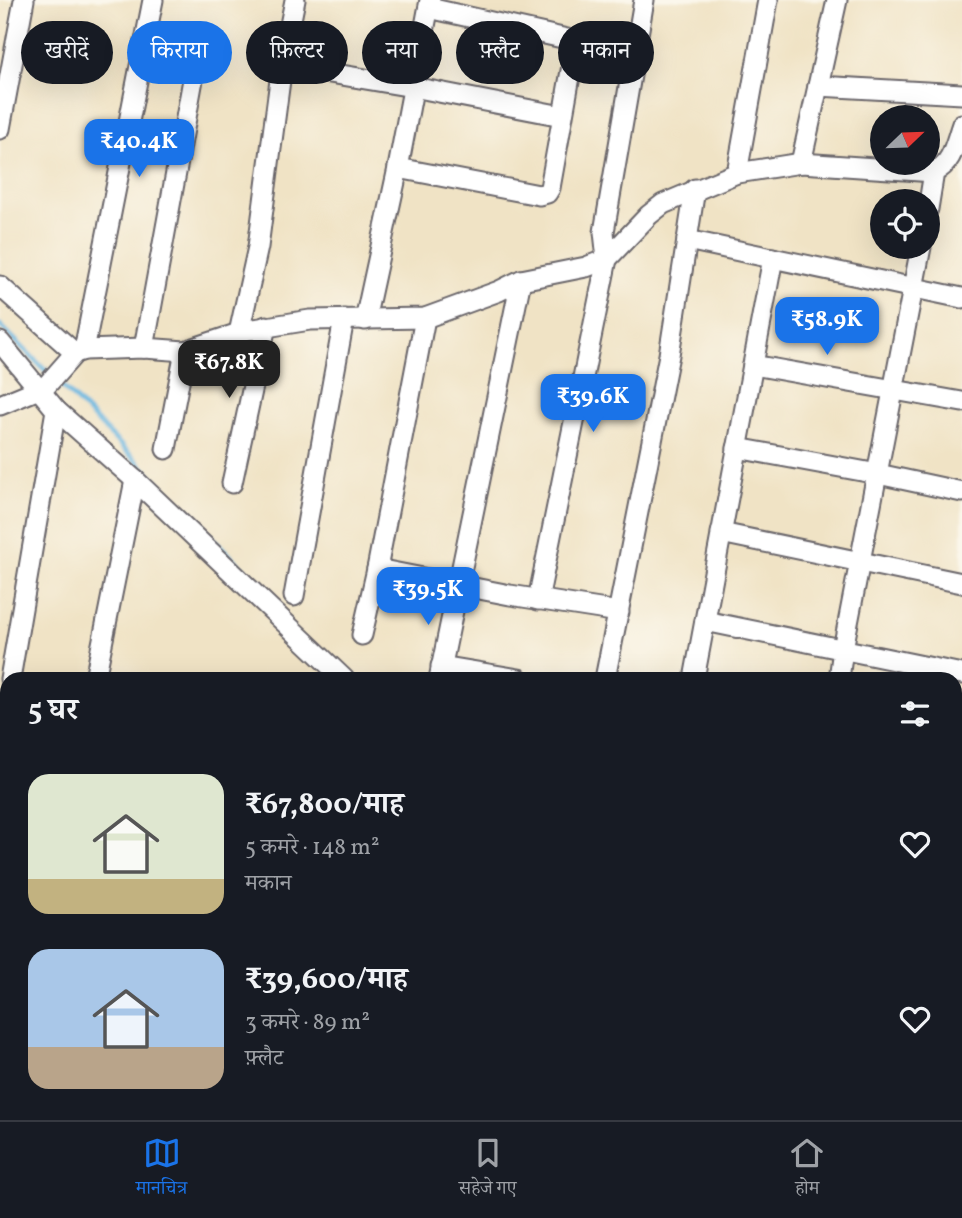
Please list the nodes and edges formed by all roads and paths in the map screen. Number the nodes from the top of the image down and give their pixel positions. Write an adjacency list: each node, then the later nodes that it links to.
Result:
1 (24, 0): 17 (street)
2 (153, 0): 39 (street)
3 (295, 0): 8 (street)
4 (644, 0): 26 (street)
5 (768, 0): 22 (street)
6 (837, 0): 12 (street)
7 (429, 4): 13 (street); 15 (street)
8 (291, 21)
9 (348, 76): 13 (street)
10 (192, 84): 38 (street)
11 (279, 84): 36 (street)
12 (818, 86): 14 (street); 18 (street)
13 (413, 87): 15 (street); 19 (street)
14 (962, 94)
15 (562, 116): 19 (street)
16 (962, 124): 21 (street)
17 (0, 129)
18 (801, 163): 20 (street); 22 (street)
19 (398, 168): 34 (street)
20 (870, 168)
21 (940, 169)
22 (737, 173): 23 (street)
23 (695, 189): 24 (street); 26 (street)
24 (687, 240): 25 (street); 60 (street)
25 (773, 258): 30 (street); 41 (street)
26 (607, 259): 28 (street); 59 (street)
27 (919, 259): 30 (street)
28 (522, 280): 32 (street); 57 (street)
29 (0, 286): 39 (street)
30 (914, 288): 31 (street); 43 (street)
31 (962, 298)
32 (425, 318): 34 (street); 55 (street)
33 (344, 319): 34 (street); 35 (street); 58 (street)
34 (365, 320)
35 (266, 326): 36 (street); 51 (street)
36 (239, 333): 40 (street)
37 (0, 342): 42 (street)
38 (144, 348): 39 (street); 40 (street)
39 (80, 351): 42 (street)
40 (185, 351): 48 (street)
41 (753, 365): 43 (street); 47 (street)
42 (49, 382): 45 (street); 46 (street)
43 (894, 388): 44 (street); 49 (street)
44 (962, 402)
45 (0, 405)
46 (56, 410): 50 (street); 64 (street)
47 (737, 448): 49 (street); 53 (street)
48 (166, 449)
49 (878, 474): 52 (street); 54 (street)
50 (135, 480): 65 (street); 66 (street)
51 (232, 483)
52 (962, 492)
53 (721, 533): 54 (street); 61 (street)
54 (860, 561): 56 (street); 63 (street)
55 (377, 569): 57 (street); 62 (street)
56 (962, 583)
57 (458, 584): 59 (street); 67 (street)
58 (294, 596)
59 (538, 600): 60 (street)
60 (619, 612): 68 (street)
61 (705, 621): 63 (street); 69 (street)
62 (362, 635)
63 (843, 649): 70 (street); 71 (street)
64 (11, 672)
65 (96, 672)
66 (337, 672)
67 (440, 672)
68 (606, 672)
69 (695, 672)
70 (840, 672)
71 (951, 672)

